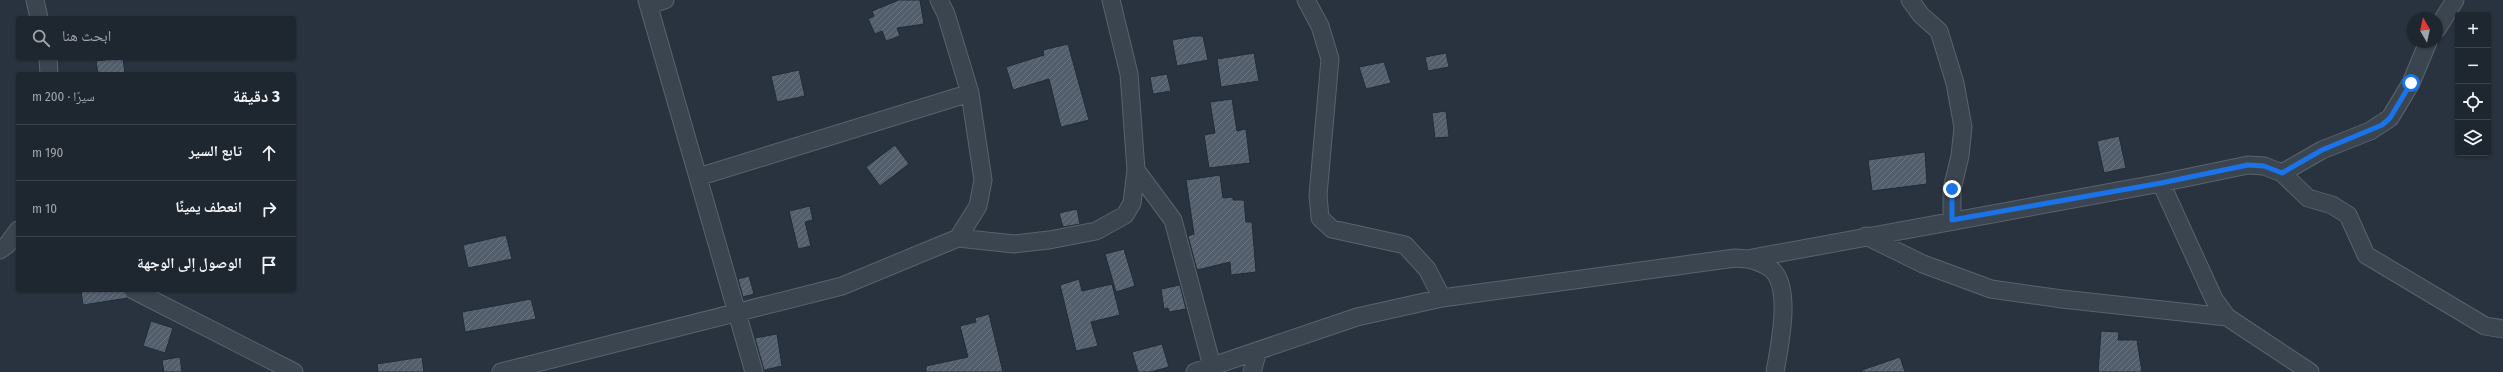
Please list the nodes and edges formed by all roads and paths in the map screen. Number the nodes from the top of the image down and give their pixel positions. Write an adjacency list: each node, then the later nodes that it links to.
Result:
1 (35, 0): 8 (street)
2 (939, 0): 13 (street)
3 (1112, 0): 14 (street)
4 (1306, 0): 25 (street)
5 (1910, 0): 18 (street)
6 (2455, 0): 9 (street)
7 (653, 2): 16 (street)
8 (39, 16)
9 (2443, 19)
10 (2426, 48): 15 (street)
11 (48, 60): 12 (street)
12 (49, 72)
13 (970, 94): 16 (street); 21 (street)
14 (1136, 170): 21 (street); 30 (street)
15 (2282, 173): 17 (street); 28 (street)
16 (698, 177): 26 (street)
17 (2161, 183): 18 (street); 27 (street)
18 (1952, 220): 20 (street)
19 (16, 233): 22 (street)
20 (1866, 236): 23 (street); 27 (street)
21 (958, 238): 26 (street)
22 (0, 250)
23 (1747, 259): 25 (street); 36 (street)
24 (137, 292): 31 (street)
25 (1442, 298): 29 (street)
26 (737, 313): 32 (street); 33 (street)
27 (2227, 317): 37 (street)
28 (2503, 328)
29 (1258, 351): 30 (street); 35 (street)
30 (1212, 366): 34 (street)
31 (294, 372)
32 (501, 372)
33 (754, 372)
34 (1195, 372)
35 (1252, 372)
36 (1775, 372)
37 (2310, 372)

